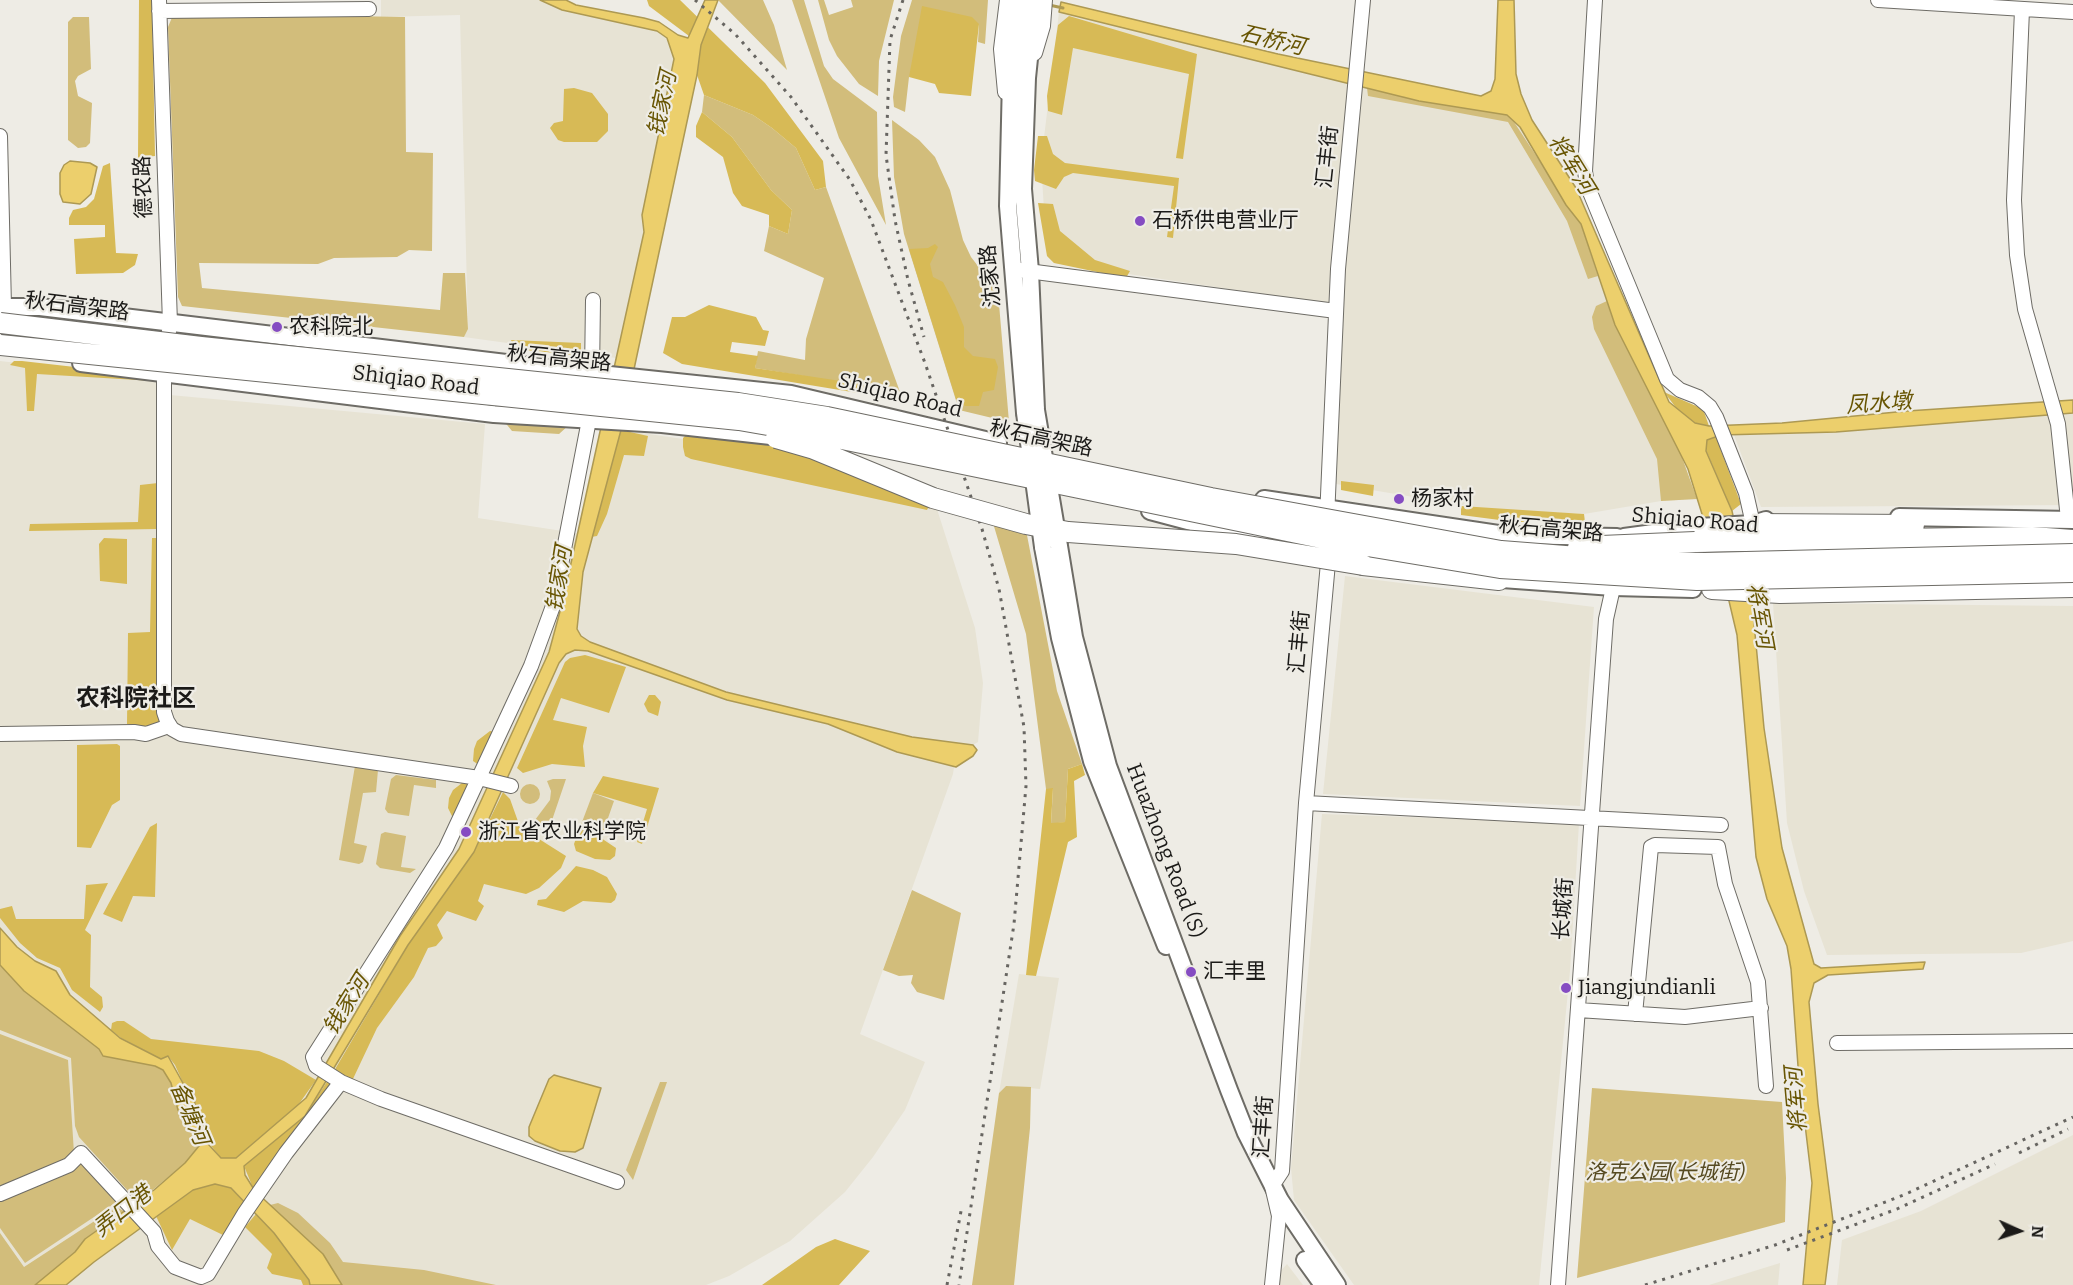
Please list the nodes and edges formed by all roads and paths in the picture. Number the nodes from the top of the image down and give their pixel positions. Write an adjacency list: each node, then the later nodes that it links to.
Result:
1 (1363, 0): 13 (street, 汇丰街)
2 (1595, 0): 25 (street)
3 (1878, 0): 7 (street)
4 (1026, 4): 10 (main road, 沈家路); 11 (main road, 沈家路)
5 (159, 5): 6 (street); 15 (street, 德农路)
6 (369, 9)
7 (2022, 10): 8 (street); 24 (street)
8 (2073, 12)
9 (0, 136): 14 (street)
10 (1013, 269): 11 (street); 21 (main road, 沈家路)
11 (1030, 271): 13 (street); 21 (main road, 沈家路)
12 (593, 300): 19 (street)
13 (1336, 311): 23 (street, 汇丰街)
14 (1, 312): 15 (main road, Shiqiao Road); 30 (highway, 秋石高架路, bridge)
15 (170, 323): 18 (street, 德农路); 19 (main road, Shiqiao Road)
16 (0, 345): 20 (highway, 秋石高架路, bridge)
17 (0, 354): 18 (main road, Shiqiao Road)
18 (164, 372): 22 (main road, Shiqiao Road); 39 (street, 德农路)
19 (597, 374): 23 (main road, Shiqiao Road)
20 (657, 411): 32 (highway, 秋石高架路, bridge); 34 (highway, bridge)
21 (1030, 412): 28 (main road, 沈家路, bridge)
22 (592, 420): 29 (main road, Shiqiao Road); 41 (street)
23 (1326, 508): 26 (main road, Shiqiao Road); 29 (street, 汇丰街)
24 (2071, 523): 25 (highway)
25 (1752, 524): 26 (main road)
26 (1624, 537): 27 (main road, Shiqiao Road); 35 (street, 长城街)
27 (2073, 542): 30 (highway, bridge)
28 (1051, 546): 54 (main road, Huazhong Road (S)); 56 (main road, Huazhong Road (S))
29 (1329, 550): 34 (main road, Shiqiao Road); 43 (street, 汇丰街)
30 (1501, 551): 31 (highway, 秋石高架路, bridge)
31 (2073, 554)
32 (2073, 572)
33 (2073, 579): 37 (main road)
34 (1499, 580): 35 (main road, Shiqiao Road)
35 (1613, 587): 38 (main road, Shiqiao Road); 44 (street, 长城街)
36 (2073, 587): 37 (highway)
37 (1759, 589): 38 (highway)
38 (1717, 590)
39 (170, 726): 40 (street); 41 (street)
40 (0, 734)
41 (479, 778): 42 (street); 51 (street)
42 (512, 786)
43 (1306, 803): 44 (street); 54 (street, 汇丰街)
44 (1592, 816): 45 (street); 47 (street, 长城街)
45 (1721, 825)
46 (1761, 1008): 48 (street); 48 (street); 52 (street)
47 (1578, 1010): 48 (street); 60 (street, 长城街)
48 (1635, 1014)
49 (2073, 1041): 50 (street)
50 (1837, 1043)
51 (341, 1082): 53 (street); 55 (street)
52 (1766, 1086)
53 (617, 1182)
54 (1272, 1186): 56 (street, 汇丰街); 59 (main road, Huazhong Road (S))
55 (0, 1194)
56 (1279, 1216): 57 (street, 汇丰街); 58 (main road, Huazhong Road (S))
57 (1272, 1285)
58 (1323, 1285)
59 (1337, 1285)
60 (1558, 1285)

